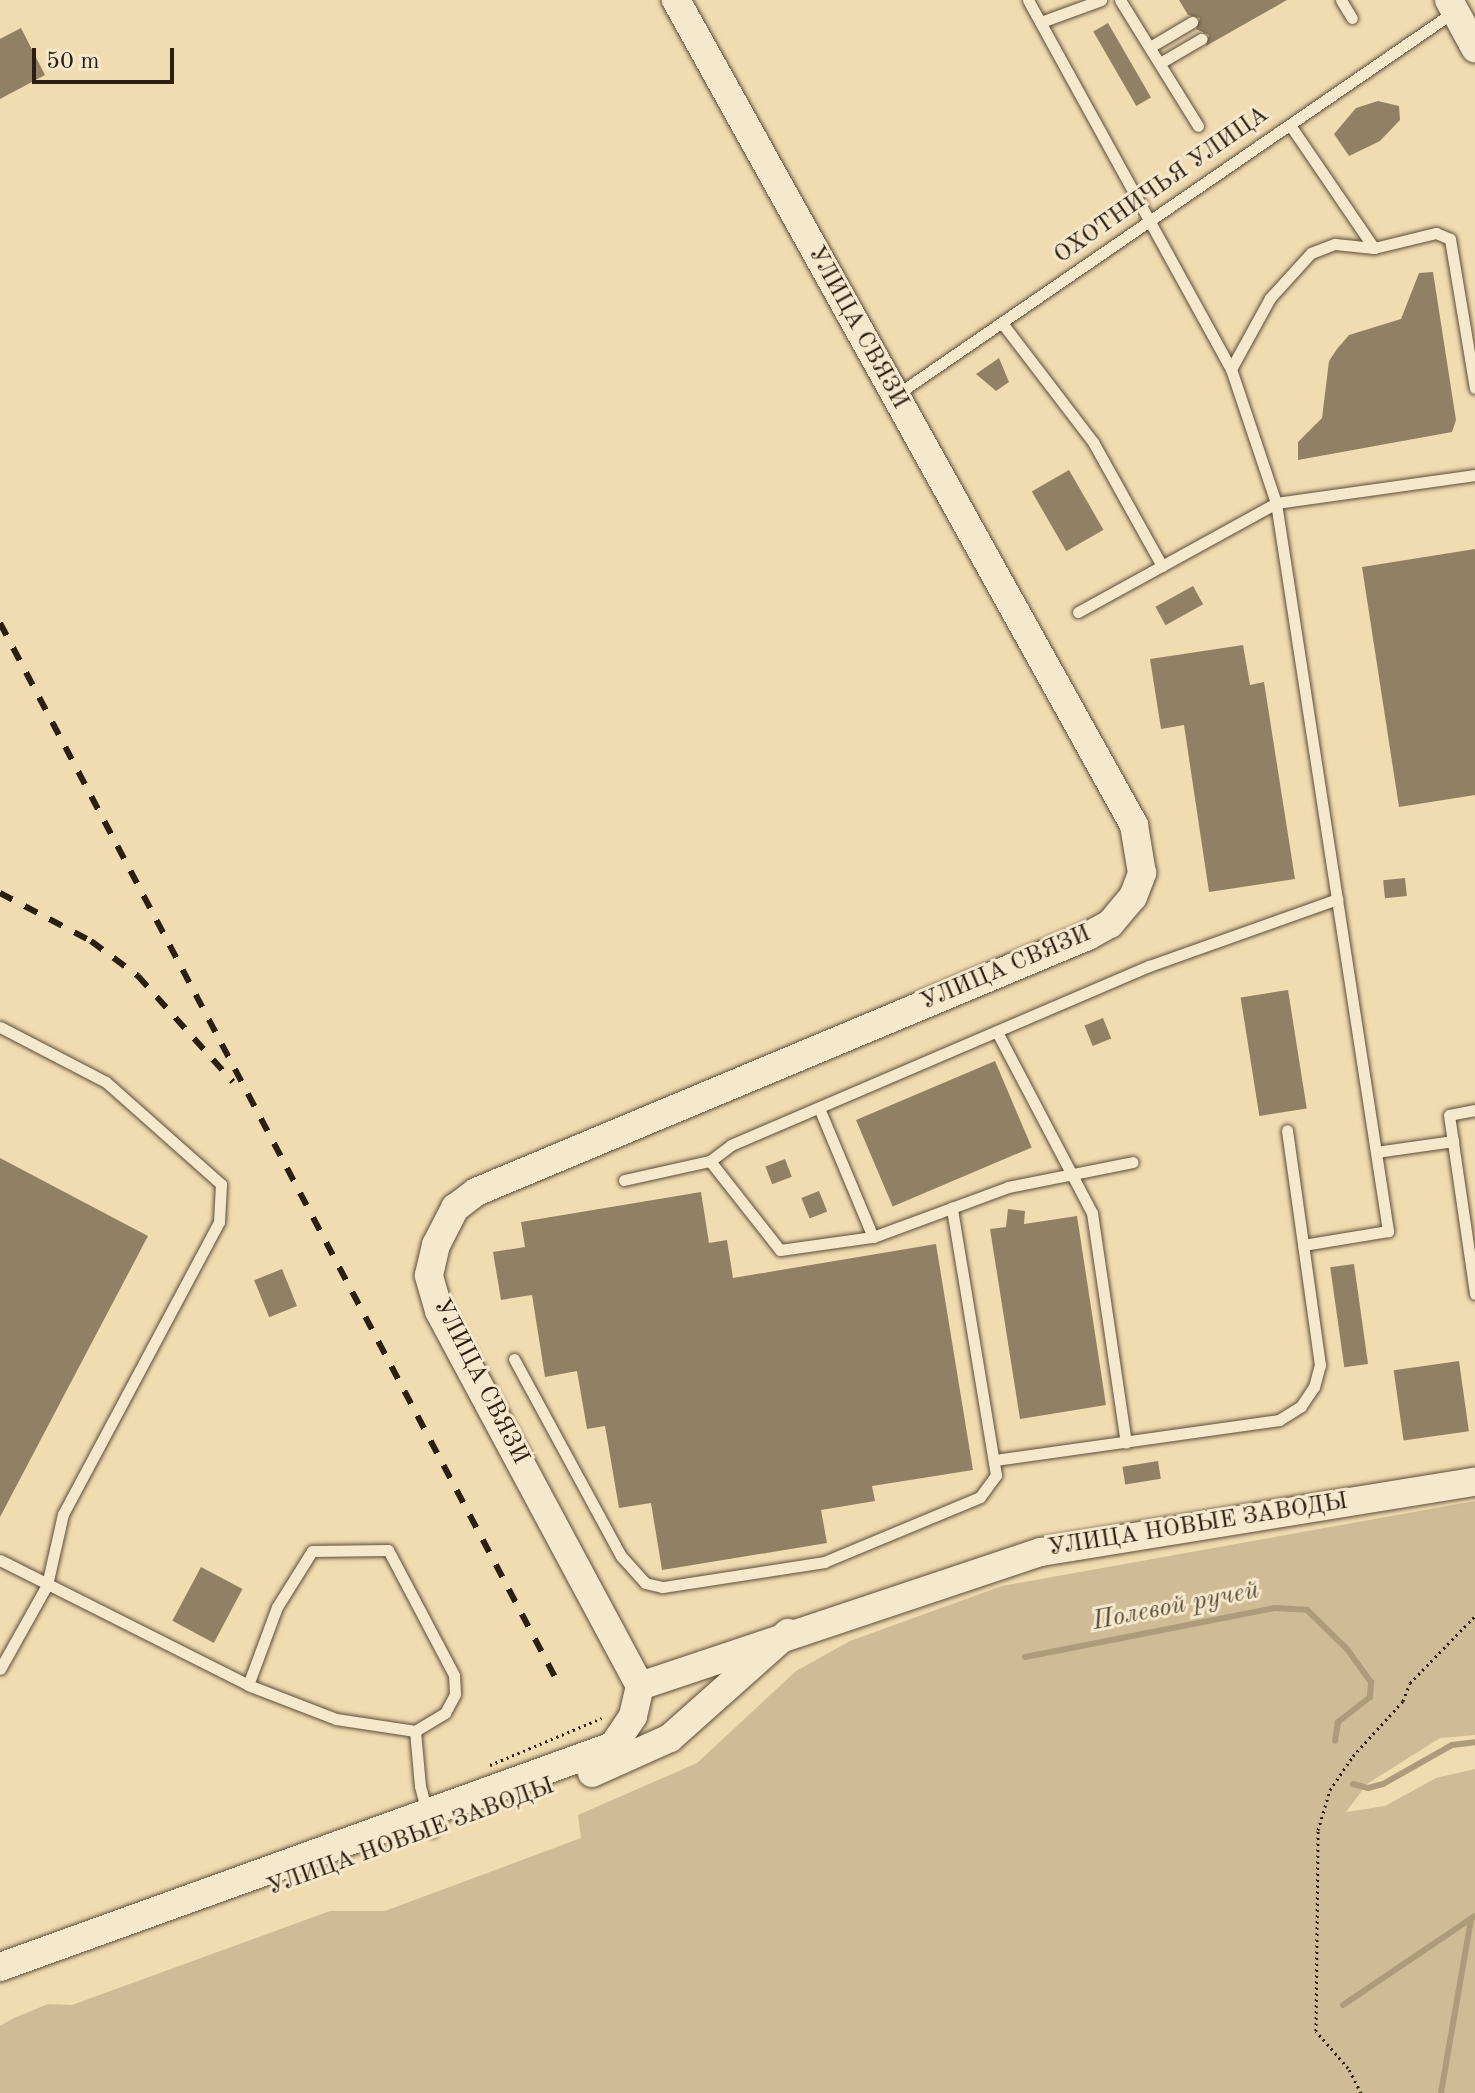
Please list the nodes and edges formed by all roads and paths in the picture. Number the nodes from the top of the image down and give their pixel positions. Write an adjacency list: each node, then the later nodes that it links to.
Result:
1 (676, 0): 21 (street, УЛИЦА СВЯЗИ)
2 (1028, 0): 8 (lane)
3 (1101, 0): 8 (lane)
4 (1120, 0): 11 (lane)
5 (1341, 0): 7 (lane)
6 (1452, 5): 12 (street); 14 (lane, ОХОТНИЧЬЯ УЛИЦА)
7 (1352, 18)
8 (1041, 22): 16 (lane)
9 (1192, 22): 11 (lane)
10 (1201, 39): 13 (lane)
11 (1150, 47): 13 (lane)
12 (1475, 48)
13 (1160, 63): 15 (lane)
14 (1290, 125): 16 (lane, ОХОТНИЧЬЯ УЛИЦА); 17 (lane)
15 (1198, 126)
16 (1152, 219): 18 (lane, ОХОТНИЧЬЯ УЛИЦА); 19 (lane)
17 (1374, 248): 19 (lane); 20 (lane)
18 (1002, 323): 21 (lane, ОХОТНИЧЬЯ УЛИЦА); 24 (lane)
19 (1231, 369): 23 (lane)
20 (1475, 388)
21 (894, 397): 52 (street, УЛИЦА СВЯЗИ)
22 (1475, 475): 23 (lane)
23 (1276, 503): 24 (lane); 26 (lane)
24 (1162, 566): 25 (lane)
25 (1078, 612)
26 (1337, 899): 28 (lane); 33 (lane)
27 (0, 1027): 47 (lane)
28 (997, 1032): 29 (lane); 36 (lane)
29 (819, 1108): 34 (lane); 39 (lane)
30 (1475, 1110): 32 (lane)
31 (1287, 1130): 40 (lane)
32 (1453, 1141): 33 (lane); 41 (lane)
33 (1376, 1152): 40 (lane)
34 (710, 1161): 37 (lane); 39 (lane)
35 (1133, 1162): 36 (lane)
36 (1071, 1174): 38 (lane); 43 (lane)
37 (624, 1180)
38 (952, 1208): 39 (lane); 44 (lane)
39 (873, 1237)
40 (1303, 1245): 43 (lane)
41 (1475, 1294)
42 (514, 1359): 44 (lane)
43 (1126, 1442): 44 (lane)
44 (995, 1460)
45 (1475, 1482): 49 (street, УЛИЦА НОВЫЕ ЗАВОДЫ)
46 (0, 1560): 47 (lane)
47 (47, 1585): 50 (lane); 51 (lane)
48 (1475, 1616): 59 (path)
49 (788, 1633): 52 (street, УЛИЦА НОВЫЕ ЗАВОДЫ); 56 (street, УЛИЦА НОВЫЕ ЗАВОДЫ)
50 (0, 1669)
51 (248, 1685): 54 (lane); 54 (lane)
52 (640, 1686): 53 (street)
53 (621, 1716): 55 (path); 56 (street, УЛИЦА НОВЫЕ ЗАВОДЫ)
54 (415, 1731): 56 (lane)
55 (489, 1762)
56 (429, 1823): 57 (street, УЛИЦА НОВЫЕ ЗАВОДЫ); 58 (street, УЛИЦА НОВЫЕ ЗАВОДЫ)
57 (0, 1967)
58 (0, 1985)
59 (1361, 2093)

